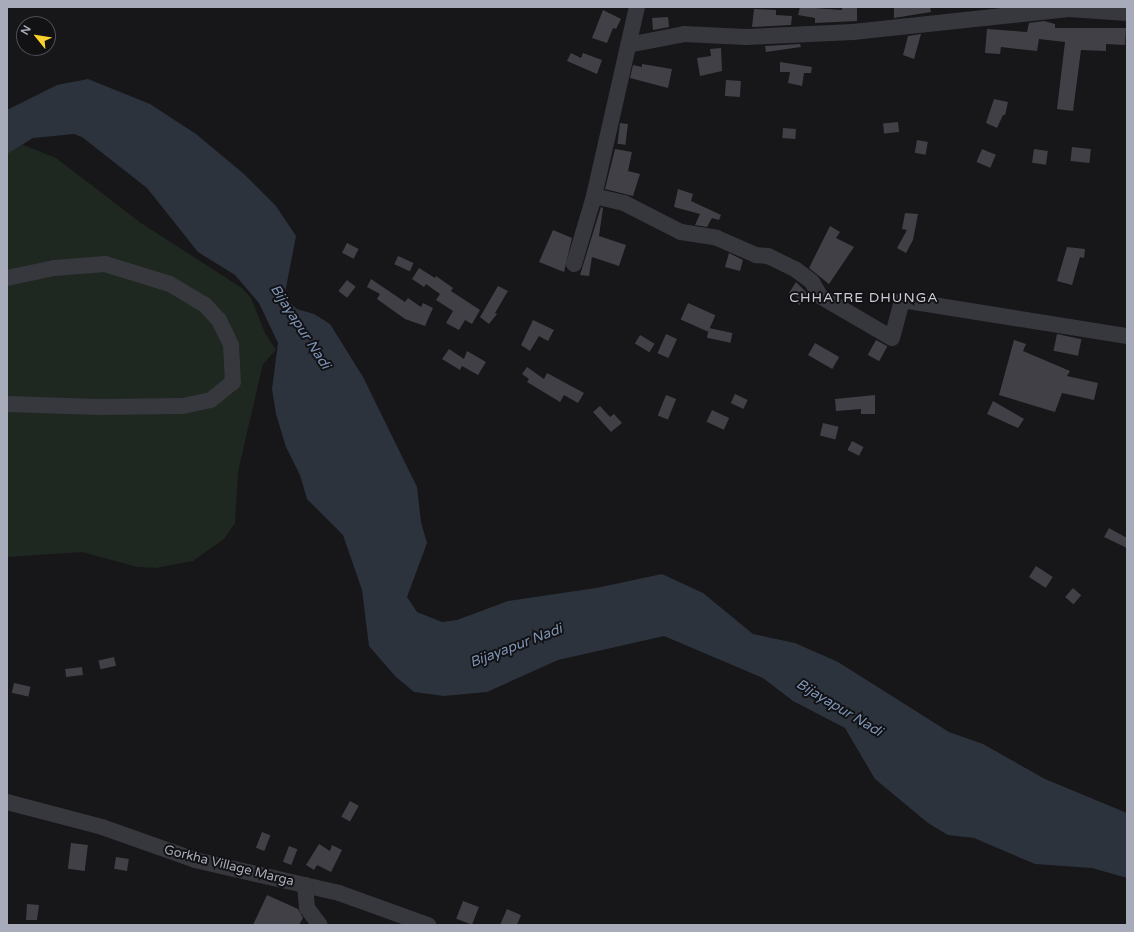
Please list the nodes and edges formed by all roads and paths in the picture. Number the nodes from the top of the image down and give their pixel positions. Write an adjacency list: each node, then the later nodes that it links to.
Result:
1 (637, 7): 3 (street)
2 (1127, 13): 3 (street)
3 (628, 45): 4 (street)
4 (594, 196): 5 (street); 7 (street)
5 (574, 264)
6 (7, 278): 8 (street)
7 (1127, 336)
8 (7, 404)
9 (7, 802): 10 (street, Gorkha Village Marga)
10 (304, 885): 11 (street); 12 (street, Gorkha Village Marga)
11 (320, 925)
12 (428, 925)

